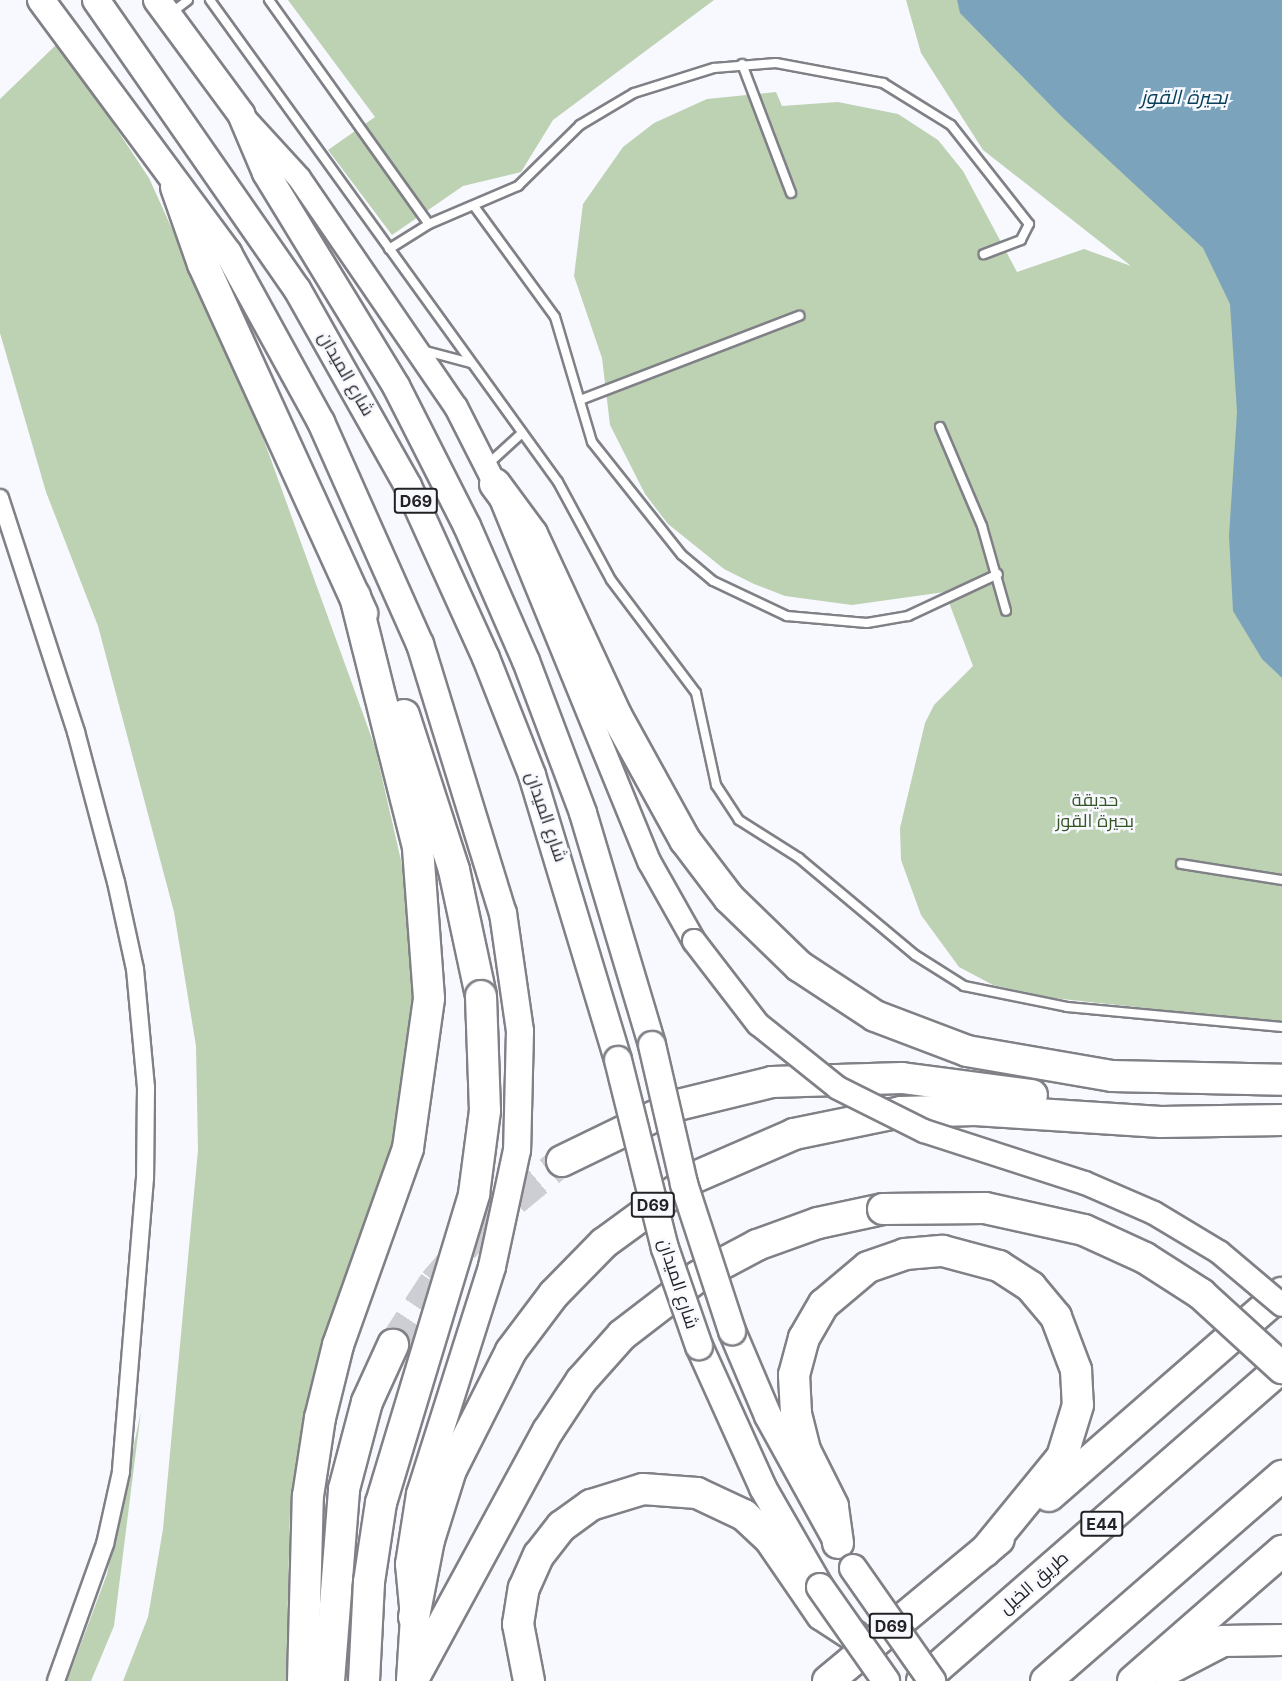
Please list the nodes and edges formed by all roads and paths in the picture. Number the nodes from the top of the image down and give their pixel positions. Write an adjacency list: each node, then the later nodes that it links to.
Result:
1 (41, 0): 8 (main road)
2 (96, 0): 40 (main road, شارع الميدان / D69, bridge)
3 (210, 0): 12 (lane)
4 (269, 0): 11 (lane)
5 (171, 5): 7 (main road, شارع الميدان / D69)
6 (742, 64): 9 (lane); 10 (lane); 13 (lane)
7 (241, 114): 15 (main road); 37 (main road, شارع الميدان / D69, bridge)
8 (176, 187): 23 (highway); 41 (main road)
9 (791, 193)
10 (474, 206): 11 (lane); 17 (lane)
11 (429, 224): 12 (lane)
12 (389, 249): 16 (lane)
13 (984, 254)
14 (799, 316): 17 (lane)
15 (421, 350): 16 (lane); 20 (main road)
16 (471, 363): 19 (lane)
17 (580, 400): 22 (lane)
18 (940, 427): 22 (lane)
19 (521, 434): 20 (lane); 27 (lane)
20 (490, 475): 28 (highway); 33 (main road, bridge)
21 (0, 498): 44 (street)
22 (998, 574): 24 (lane)
23 (355, 596): 45 (highway); 47 (highway, bridge)
24 (1006, 611)
25 (1181, 864): 26 (lane)
26 (1282, 880)
27 (1282, 1027)
28 (1282, 1080)
29 (1282, 1120): 30 (highway)
30 (1216, 1123): 31 (highway); 41 (highway)
31 (562, 1161)
32 (1282, 1293): 38 (highway)
33 (1282, 1305)
34 (393, 1345): 46 (highway)
35 (1282, 1367): 48 (highway, bridge); 52 (highway, طريق الخيل / E44)
36 (1282, 1476): 54 (highway)
37 (838, 1543): 38 (highway); 53 (main road, شارع الميدان / D69, bridge)
38 (985, 1551): 50 (highway)
39 (1282, 1551): 55 (highway)
40 (814, 1591): 42 (highway); 49 (highway)
41 (414, 1617): 48 (main road)
42 (854, 1636): 51 (main road, D69, bridge)
43 (1282, 1640): 56 (highway)
44 (56, 1681)
45 (303, 1681)
46 (328, 1681)
47 (364, 1681)
48 (411, 1681)
49 (529, 1681)
50 (828, 1681)
51 (886, 1681)
52 (922, 1681)
53 (932, 1681)
54 (1046, 1681)
55 (1133, 1681)
56 (1153, 1681)

